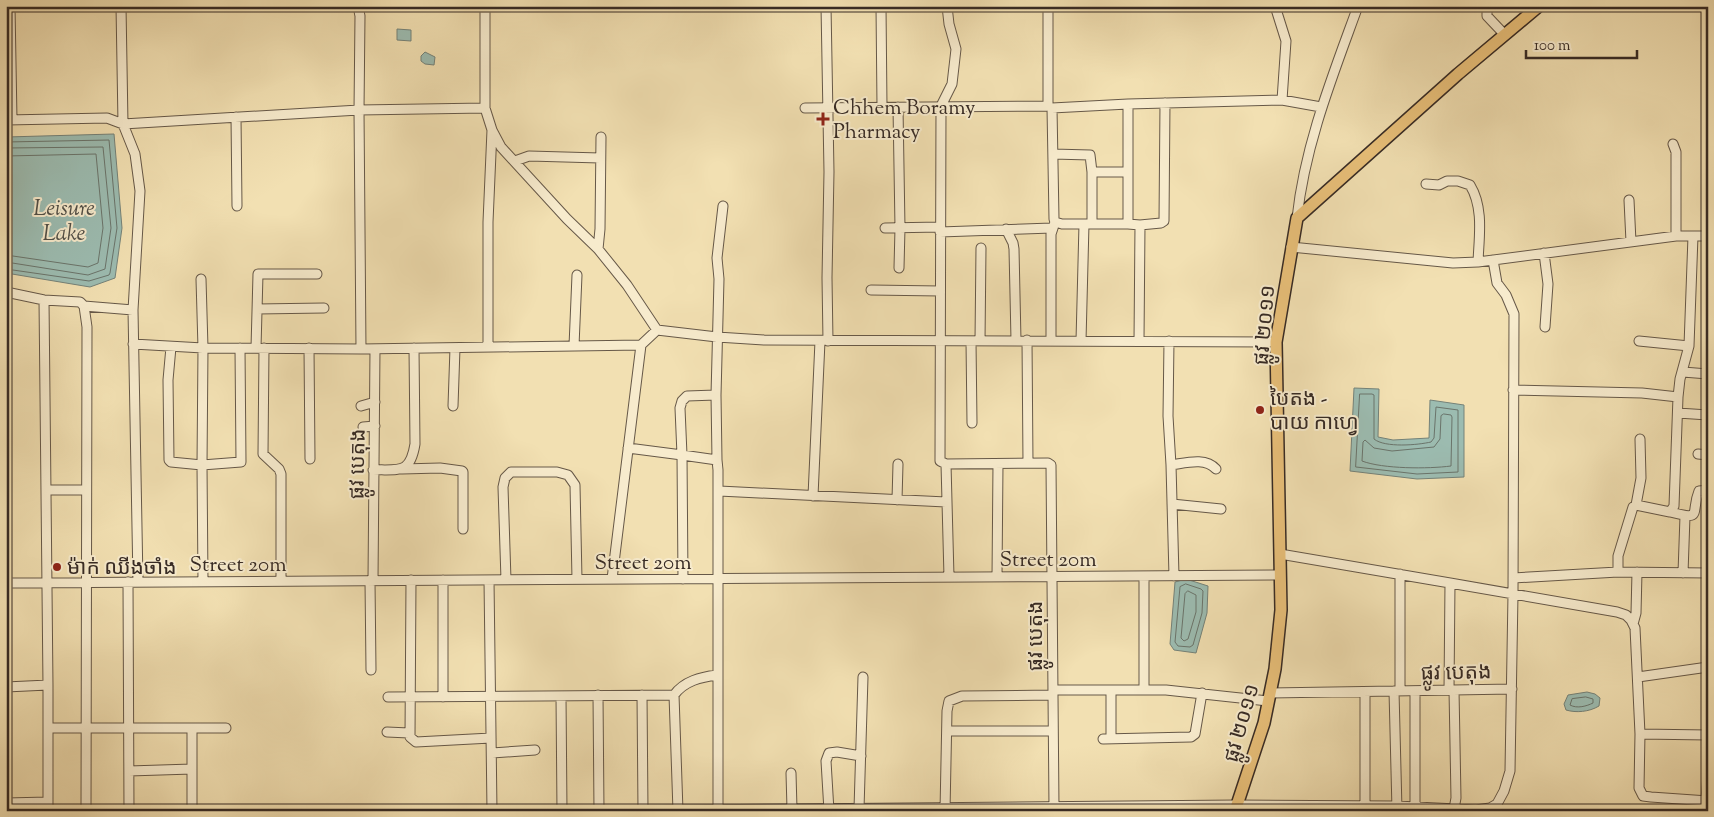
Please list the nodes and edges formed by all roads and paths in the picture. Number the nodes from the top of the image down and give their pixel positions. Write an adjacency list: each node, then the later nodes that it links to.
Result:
1 (10, 6): 27 (street)
2 (120, 6): 28 (street)
3 (358, 6): 25 (street)
4 (486, 6): 22 (street)
5 (826, 6): 24 (street)
6 (881, 6): 18 (street)
7 (947, 6): 17 (street)
8 (1048, 6): 20 (street)
9 (1275, 6): 14 (street)
10 (1358, 6): 21 (street)
11 (1487, 6): 13 (street)
12 (1539, 6): 13 (main road)
13 (1505, 35): 41 (main road)
14 (1282, 100): 15 (street); 21 (street)
15 (1165, 103): 16 (street); 45 (street)
16 (1128, 104): 20 (street); 36 (street)
17 (941, 106): 19 (street); 20 (street); 48 (street)
18 (882, 107): 19 (street); 24 (street)
19 (898, 107): 47 (street)
20 (1050, 107): 32 (street)
21 (1322, 107): 41 (street)
22 (485, 108): 25 (street); 29 (street)
23 (804, 108): 24 (street)
24 (827, 108): 79 (street)
25 (359, 110): 26 (street); 98 (street)
26 (236, 117): 28 (street); 39 (street)
27 (9, 120): 28 (street)
28 (123, 124): 71 (street)
29 (492, 130): 34 (street); 91 (street)
30 (600, 138): 33 (street)
31 (1674, 144): 50 (street)
32 (1053, 154): 35 (street); 44 (street)
33 (600, 158): 34 (street); 56 (street)
34 (515, 160): 56 (street)
35 (1092, 172): 36 (street); 42 (street)
36 (1128, 172): 43 (street)
37 (1426, 184): 59 (street)
38 (1629, 200): 53 (street)
39 (237, 206)
40 (722, 206): 74 (street)
41 (1297, 218): 54 (main road, ផ្លូវ ២០១១)
42 (1088, 224): 43 (street); 44 (street); 78 (street)
43 (1128, 224): 45 (street)
44 (1054, 225): 49 (street); 77 (street)
45 (1140, 225): 82 (street)
46 (885, 228): 47 (street)
47 (900, 228): 48 (street); 60 (street)
48 (940, 230): 49 (street); 65 (street)
49 (1006, 230): 75 (street)
50 (1676, 236): 51 (street); 53 (street)
51 (1693, 236): 52 (street); 89 (street)
52 (1708, 236)
53 (1631, 242): 57 (street)
54 (1292, 247): 59 (street); 84 (main road, ផ្លូវ ២០១១)
55 (980, 248): 81 (street)
56 (598, 249): 73 (street)
57 (1544, 253): 58 (street); 72 (street)
58 (1493, 260): 59 (street); 102 (street)
59 (1478, 262)
60 (898, 268)
61 (317, 274): 70 (street)
62 (577, 275): 88 (street)
63 (202, 280): 92 (street)
64 (871, 290): 65 (street)
65 (940, 291): 80 (street)
66 (6, 292): 67 (street)
67 (44, 300): 68 (street); 127 (street)
68 (84, 306): 71 (street); 128 (street)
69 (324, 308): 70 (street)
70 (257, 309): 94 (street)
71 (133, 310): 86 (street)
72 (1545, 328)
73 (656, 330): 74 (street); 87 (street)
74 (717, 337): 79 (street); 103 (street)
75 (1016, 340): 76 (street); 81 (street)
76 (1027, 340): 77 (street); 118 (street)
77 (1051, 340): 78 (street)
78 (1081, 340): 82 (street)
79 (824, 341): 80 (street); 131 (street)
80 (940, 341): 81 (street); 120 (street)
81 (976, 341): 110 (street)
82 (1139, 341): 83 (street)
83 (1169, 342): 84 (street); 123 (street)
84 (1276, 342): 140 (main road, ផ្លូវ ២០១១)
85 (1640, 342): 89 (street)
86 (134, 344): 90 (street); 165 (street)
87 (641, 345): 88 (street); 114 (street)
88 (574, 346): 91 (street)
89 (1688, 346): 100 (street)
90 (171, 347): 92 (street); 122 (street)
91 (488, 347): 97 (street)
92 (203, 348): 93 (street); 122 (street)
93 (240, 348): 94 (street); 122 (street)
94 (260, 348): 95 (street); 161 (street)
95 (309, 348): 98 (street); 116 (street)
96 (414, 348): 97 (street); 99 (street); 124 (street)
97 (455, 348): 107 (street)
98 (361, 349): 99 (street)
99 (375, 349): 105 (street, ផ្លូវ បេតុង)
100 (1683, 372): 101 (street); 104 (street)
101 (1708, 374)
102 (1513, 390): 104 (street); 152 (street)
103 (716, 395): 115 (street); 117 (street)
104 (1678, 396): 108 (street)
105 (375, 402): 106 (street); 111 (street, ផ្លូវ បេតុង)
106 (361, 406)
107 (453, 406)
108 (1678, 413): 109 (street); 137 (street)
109 (1708, 415)
110 (972, 423)
111 (374, 426): 112 (street); 126 (street, ផ្លូវ បេតុង)
112 (363, 427)
113 (1640, 439): 135 (street)
114 (628, 448): 115 (street); 153 (street)
115 (682, 455): 117 (street); 154 (street)
116 (310, 459)
117 (716, 460): 129 (street)
118 (1028, 463): 121 (street); 147 (street, ផ្លូវ បេតុង)
119 (898, 464): 132 (street)
120 (946, 464): 121 (street); 133 (street)
121 (998, 464): 151 (street)
122 (202, 465): 166 (street)
123 (1171, 465): 125 (street); 134 (street)
124 (400, 469): 126 (street); 139 (street)
125 (1216, 469)
126 (373, 470): 162 (street, ផ្លូវ បេតុង)
127 (46, 490): 128 (street); 168 (street)
128 (86, 490): 163 (street)
129 (719, 490): 131 (street); 155 (street)
130 (1708, 490): 138 (street)
131 (813, 496): 132 (street)
132 (897, 500): 133 (street)
133 (946, 502): 150 (street)
134 (1172, 504): 136 (street); 149 (street)
135 (1636, 505): 137 (street); 141 (street)
136 (1221, 509)
137 (1670, 512): 138 (street)
138 (1685, 516): 143 (street)
139 (463, 528)
140 (1280, 554): 145 (street); 146 (main road, ផ្លូវ ២០១១)
141 (1618, 572): 142 (street); 152 (street)
142 (1637, 572): 143 (street); 171 (street)
143 (1683, 573): 144 (street)
144 (1708, 573)
145 (1400, 574): 169 (street); 183 (street)
146 (1280, 575): 149 (street, Street 20m); 196 (main road, ផ្លូវ ២០១១)
147 (1052, 576): 148 (street, Street 20m); 151 (street, Street 20m); 185 (street, ផ្លូវ បេតុង)
148 (1144, 576): 149 (street, Street 20m); 181 (street)
149 (1174, 576)
150 (949, 577): 151 (street, Street 20m); 155 (street, Street 20m)
151 (997, 577)
152 (1513, 578): 170 (street)
153 (612, 579): 154 (street, Street 20m); 160 (street, Street 20m)
154 (683, 579): 155 (street, Street 20m)
155 (717, 579): 174 (street)
156 (411, 580): 157 (street, Street 20m); 162 (street, Street 20m); 191 (street)
157 (443, 580): 158 (street, Street 20m); 195 (street)
158 (489, 580): 159 (street, Street 20m); 192 (street)
159 (506, 580): 160 (street, Street 20m); 160 (street)
160 (577, 580)
161 (281, 581): 162 (street, Street 20m); 166 (street, Street 20m)
162 (372, 581): 173 (street, ផ្លូវ បេតុង)
163 (86, 582): 164 (street, Street 20m); 168 (street, Street 20m); 198 (street)
164 (128, 582): 165 (street, Street 20m); 199 (street)
165 (138, 582): 166 (street, Street 20m)
166 (203, 582)
167 (6, 583): 168 (street, Street 20m)
168 (47, 583): 177 (street)
169 (1450, 583): 170 (street); 182 (street)
170 (1513, 594): 171 (street); 179 (street)
171 (1633, 624): 176 (street)
172 (1708, 668): 176 (street)
173 (371, 670)
174 (717, 675): 190 (street); 229 (street)
175 (862, 677): 211 (street)
176 (1638, 677): 206 (street)
177 (48, 685): 178 (street); 197 (street)
178 (6, 687)
179 (1512, 689): 182 (street, ផ្លូវ បេតុង); 227 (street)
180 (1111, 690): 181 (street, ផ្លូវ បេតុង); 185 (street, ផ្លូវ បេតុង); 187 (street)
181 (1144, 690): 187 (street, ផ្លូវ បេតុង)
182 (1452, 690): 184 (street, ផ្លូវ បេតុង); 227 (street)
183 (1397, 691): 184 (street, ផ្លូវ បេតុង); 186 (street, ផ្លូវ បេតុង); 223 (street)
184 (1415, 691): 221 (street)
185 (1053, 692): 202 (street, ផ្លូវ បេតុង); 203 (street, ផ្លូវ បេតុង)
186 (1365, 692): 196 (street, ផ្លូវ បេតុង); 219 (street)
187 (1202, 694): 196 (street, ផ្លូវ បេតុង)
188 (598, 695): 189 (street); 193 (street); 239 (street)
189 (642, 695): 190 (street); 240 (street)
190 (674, 695): 228 (street)
191 (411, 696): 194 (street); 195 (street); 205 (street)
192 (491, 696): 193 (street); 195 (street); 208 (street)
193 (561, 696): 237 (street)
194 (388, 697)
195 (443, 697)
196 (1269, 697): 222 (main road, ផ្លូវ ២០១១)
197 (48, 728): 198 (street); 218 (street)
198 (86, 728): 199 (street); 233 (street)
199 (128, 728): 200 (street); 213 (street)
200 (192, 728): 201 (street); 212 (street)
201 (226, 728)
202 (947, 731): 203 (street); 226 (street)
203 (1053, 731): 220 (street, ផ្លូវ បេតុង)
204 (387, 732): 205 (street)
205 (409, 733): 208 (street)
206 (1640, 734): 207 (street); 216 (street)
207 (1708, 734)
208 (491, 738): 210 (street)
209 (535, 750): 210 (street)
210 (492, 753): 236 (street)
211 (861, 756): 225 (street); 231 (street)
212 (192, 769): 213 (street); 235 (street)
213 (128, 771): 234 (street)
214 (791, 773): 224 (street)
215 (1708, 775): 216 (street)
216 (1707, 801): 241 (street)
217 (6, 802): 218 (street)
218 (48, 806)
219 (1365, 806): 222 (street); 223 (street)
220 (1054, 807): 222 (street); 226 (street)
221 (1415, 807): 223 (street); 227 (street)
222 (1236, 808)
223 (1397, 808)
224 (792, 809): 229 (street); 230 (street)
225 (859, 809): 231 (street); 232 (street)
226 (945, 809): 232 (street)
227 (1454, 809)
228 (678, 810): 229 (street); 240 (street)
229 (718, 810)
230 (807, 810): 231 (street)
231 (829, 810)
232 (885, 810)
233 (86, 811)
234 (129, 811)
235 (192, 811)
236 (492, 811)
237 (562, 811)
238 (583, 811): 239 (street)
239 (599, 811): 240 (street)
240 (643, 811)
241 (1705, 811)

